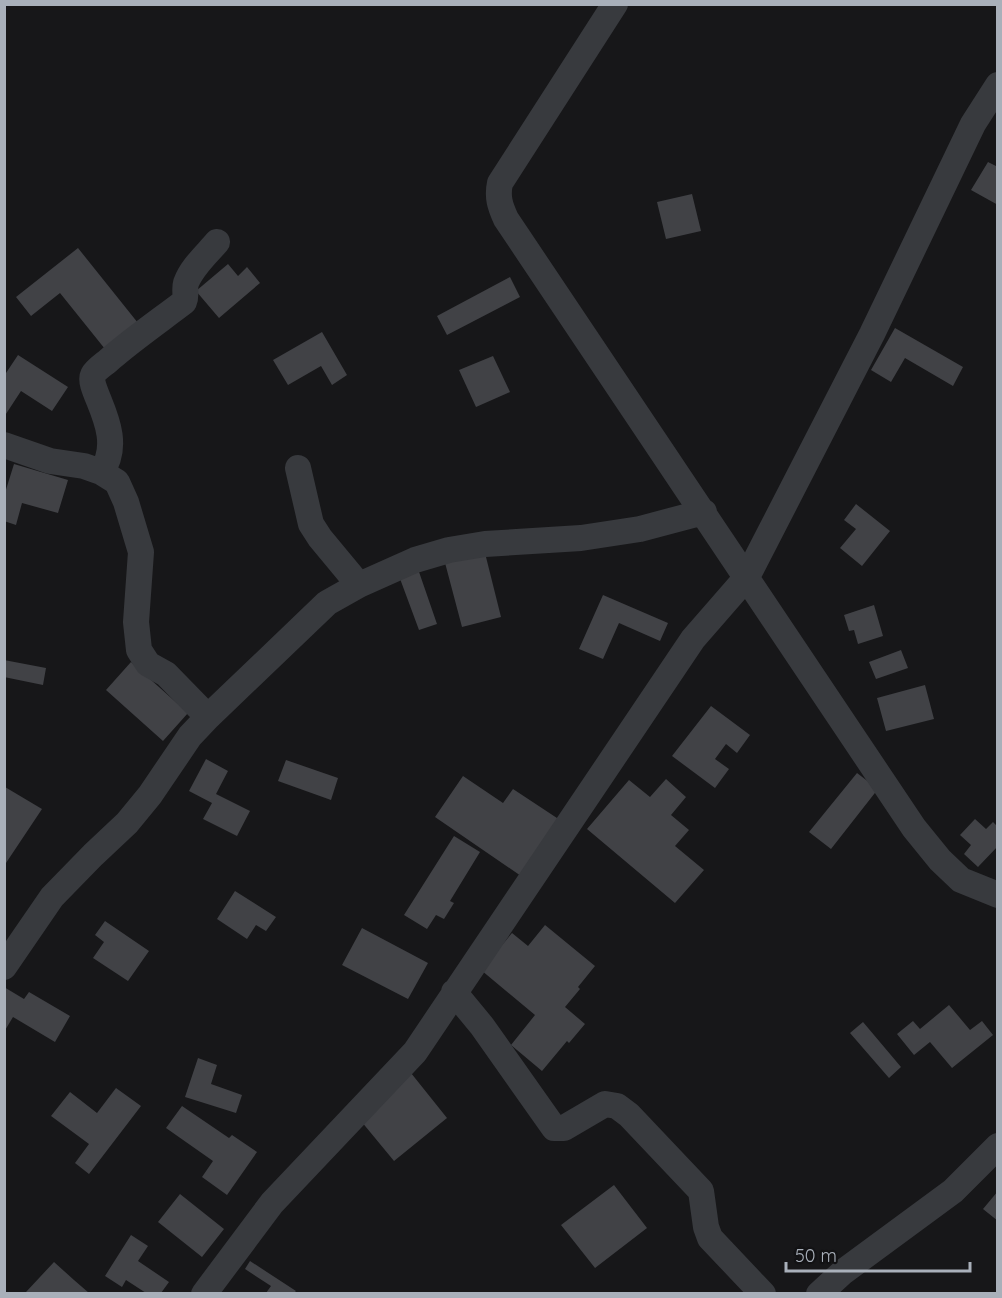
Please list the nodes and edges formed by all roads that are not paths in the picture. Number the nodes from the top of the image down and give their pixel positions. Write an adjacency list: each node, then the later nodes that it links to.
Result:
1 (615, 4): 7 (street)
2 (998, 84): 8 (street)
3 (217, 242): 6 (street)
4 (4, 445): 6 (street)
5 (298, 468): 9 (street)
6 (101, 472): 10 (street)
7 (704, 512): 8 (street); 9 (street)
8 (747, 577): 11 (street); 13 (street)
9 (359, 585): 10 (street)
10 (208, 717): 12 (street)
11 (998, 895)
12 (4, 967)
13 (454, 992): 15 (street); 16 (street)
14 (998, 1146): 17 (street)
15 (204, 1293)
16 (763, 1293)
17 (819, 1293)

